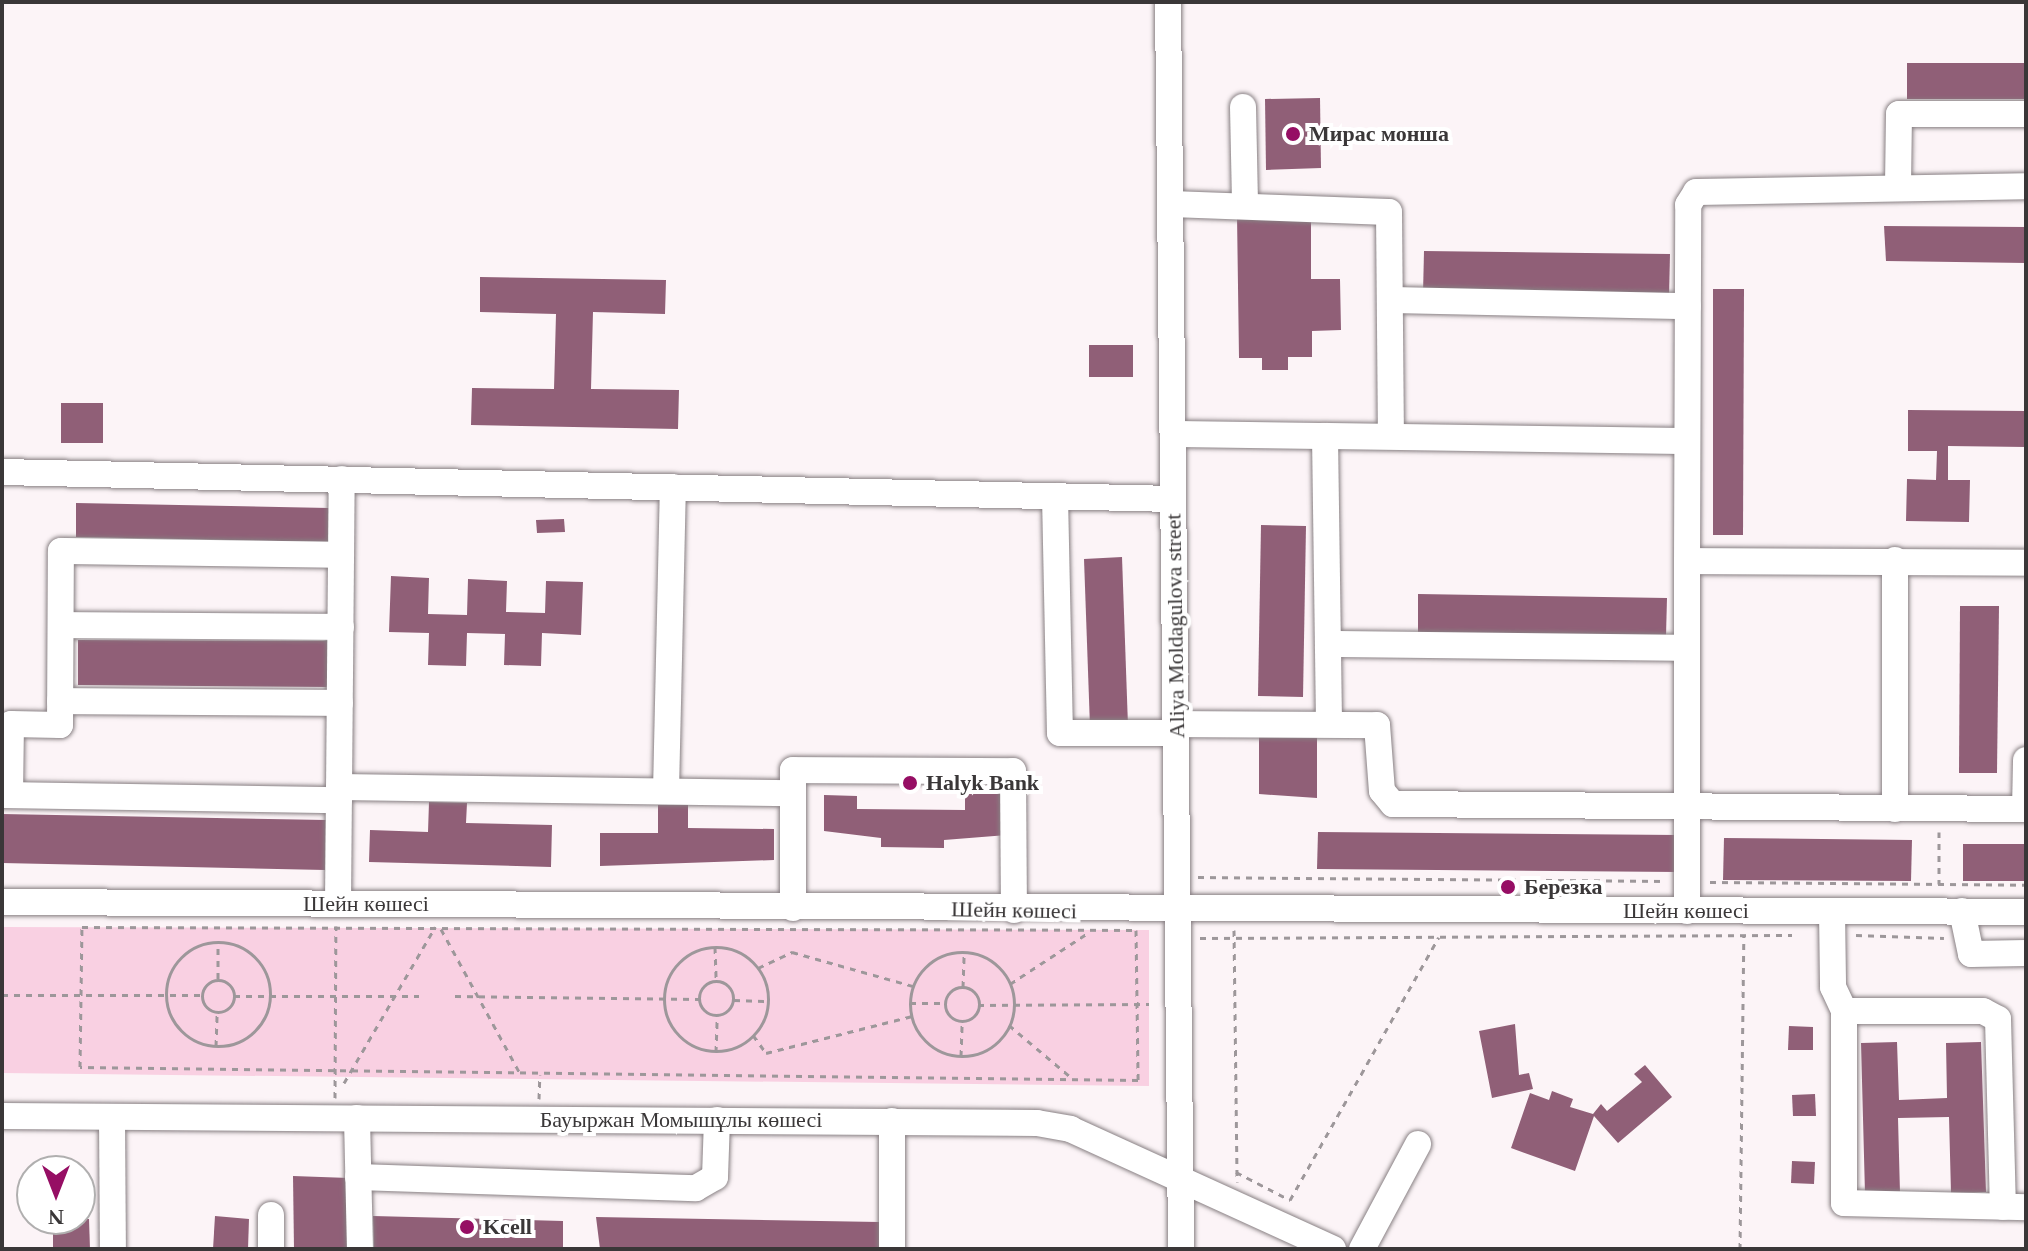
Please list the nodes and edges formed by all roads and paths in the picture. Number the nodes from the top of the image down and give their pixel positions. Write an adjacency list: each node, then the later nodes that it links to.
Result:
1 (1168, 2): 6 (street, Aliya Moldagulova street)
2 (1243, 107): 7 (street)
3 (2026, 114): 4 (street)
4 (1898, 186): 5 (street); 9 (street)
5 (2026, 186)
6 (1171, 204): 7 (street); 10 (street, Aliya Moldagulova street)
7 (1245, 205): 8 (street)
8 (1393, 300): 9 (street); 12 (street)
9 (1688, 306): 13 (street)
10 (1173, 434): 11 (street); 18 (street, Aliya Moldagulova street)
11 (1325, 436): 12 (street); 25 (street)
12 (1391, 436): 13 (street)
13 (1686, 441): 21 (street)
14 (2, 472): 15 (street)
15 (342, 479): 16 (street); 19 (street)
16 (673, 487): 17 (street); 32 (street)
17 (1055, 496): 18 (street); 30 (street)
18 (1173, 499): 30 (street, Aliya Moldagulova street)
19 (341, 555): 23 (street); 24 (street)
20 (1895, 560): 21 (street); 22 (street); 37 (street)
21 (1687, 561): 26 (street)
22 (2026, 563)
23 (61, 625): 24 (street); 27 (street)
24 (341, 627): 28 (street)
25 (1328, 644): 26 (street); 29 (street)
26 (1686, 648): 36 (street)
27 (60, 701): 28 (street); 35 (street)
28 (340, 703): 34 (street)
29 (1329, 722): 30 (street); 36 (street)
30 (1175, 728): 40 (street, Aliya Moldagulova street)
31 (2026, 760): 39 (street)
32 (666, 791): 33 (street); 34 (street)
33 (793, 793): 46 (street); 47 (street)
34 (339, 794): 35 (street); 54 (street)
35 (6, 795)
36 (1686, 808): 37 (street); 42 (street)
37 (1895, 809): 38 (street)
38 (1938, 809): 39 (street); 43 (path)
39 (2026, 809)
40 (1177, 877): 41 (path); 52 (street, Aliya Moldagulova street)
41 (1233, 878): 42 (path); 48 (path)
42 (1687, 881): 43 (path); 49 (street)
43 (1939, 884): 44 (path)
44 (2026, 885)
45 (2, 902): 54 (street, Шейн көшесі)
46 (793, 908): 47 (street, Шейн көшесі); 54 (street, Шейн көшесі)
47 (1014, 910): 52 (street, Шейн көшесі)
48 (1232, 911): 49 (street, Шейн көшесі); 52 (street, Шейн көшесі); 59 (path)
49 (1687, 911): 50 (street, Шейн көшесі)
50 (1832, 911): 51 (street, Шейн көшесі); 91 (street)
51 (1962, 911): 53 (street, Шейн көшесі); 63 (street)
52 (1178, 912): 112 (street, Aliya Moldagulova street)
53 (2026, 912)
54 (337, 916): 55 (path); 71 (path); 76 (path)
55 (434, 928): 56 (path); 77 (path)
56 (440, 928): 80 (path); 87 (path)
57 (1088, 933): 67 (path)
58 (1744, 935): 123 (path)
59 (1439, 937)
60 (218, 943): 65 (path); 73 (path); 74 (path)
61 (715, 947): 64 (path); 66 (path); 81 (path)
62 (964, 952): 67 (path); 68 (path); 69 (path)
63 (2026, 953)
64 (758, 968): 68 (path); 84 (path)
65 (218, 979): 72 (path); 75 (path)
66 (716, 981): 82 (path); 83 (path)
67 (1010, 984): 90 (path)
68 (913, 986): 85 (path)
69 (963, 987): 86 (path); 89 (path)
70 (2, 995): 71 (path)
71 (82, 995): 74 (path); 101 (path)
72 (201, 995): 74 (path); 92 (path)
73 (270, 995): 75 (path); 76 (path); 98 (path)
74 (166, 996): 98 (path)
75 (234, 996): 92 (path)
76 (336, 996): 77 (path); 101 (path)
77 (394, 996): 78 (path); 102 (path)
78 (419, 996)
79 (455, 996): 80 (path)
80 (479, 996): 81 (path); 103 (path)
81 (664, 999): 82 (path); 99 (path)
82 (699, 999): 93 (path)
83 (734, 1000): 84 (path); 93 (path)
84 (768, 1001): 97 (path)
85 (910, 1003): 86 (path); 94 (path)
86 (945, 1003): 95 (path)
87 (1138, 1004): 88 (path); 90 (path); 104 (path)
88 (1149, 1004)
89 (978, 1005): 90 (path); 95 (path)
90 (1014, 1005): 96 (path)
91 (1844, 1011): 114 (street); 114 (street)
92 (217, 1012): 98 (path)
93 (717, 1016): 99 (path)
94 (912, 1016): 97 (path); 100 (path)
95 (962, 1021): 100 (path)
96 (1009, 1025): 100 (path); 104 (path)
97 (753, 1035): 99 (path)
98 (216, 1046)
99 (716, 1052)
100 (961, 1056)
101 (336, 1070): 102 (path); 108 (path)
102 (352, 1070): 103 (path); 105 (path)
103 (520, 1073): 104 (path)
104 (1073, 1079)
105 (344, 1083)
106 (2, 1116): 107 (street, Бауыржан Момышұлы көшесі)
107 (112, 1117): 108 (street, Бауыржан Момышұлы көшесі); 116 (street)
108 (346, 1118): 109 (street, Бауыржан Момышұлы көшесі); 113 (street)
109 (717, 1120): 110 (street, Бауыржан Момышұлы көшесі); 113 (street)
110 (892, 1121): 112 (street, Бауыржан Момышұлы көшесі); 119 (street)
111 (1418, 1144): 122 (street)
112 (1180, 1176): 120 (street, Aliya Moldagulova street); 121 (street, Бауыржан Момышұлы көшесі)
113 (358, 1177): 118 (street)
114 (2015, 1207)
115 (271, 1215): 117 (street)
116 (113, 1249)
117 (271, 1249)
118 (360, 1249)
119 (892, 1249)
120 (1181, 1249)
121 (1333, 1249)
122 (1362, 1249)
123 (1740, 1249)

